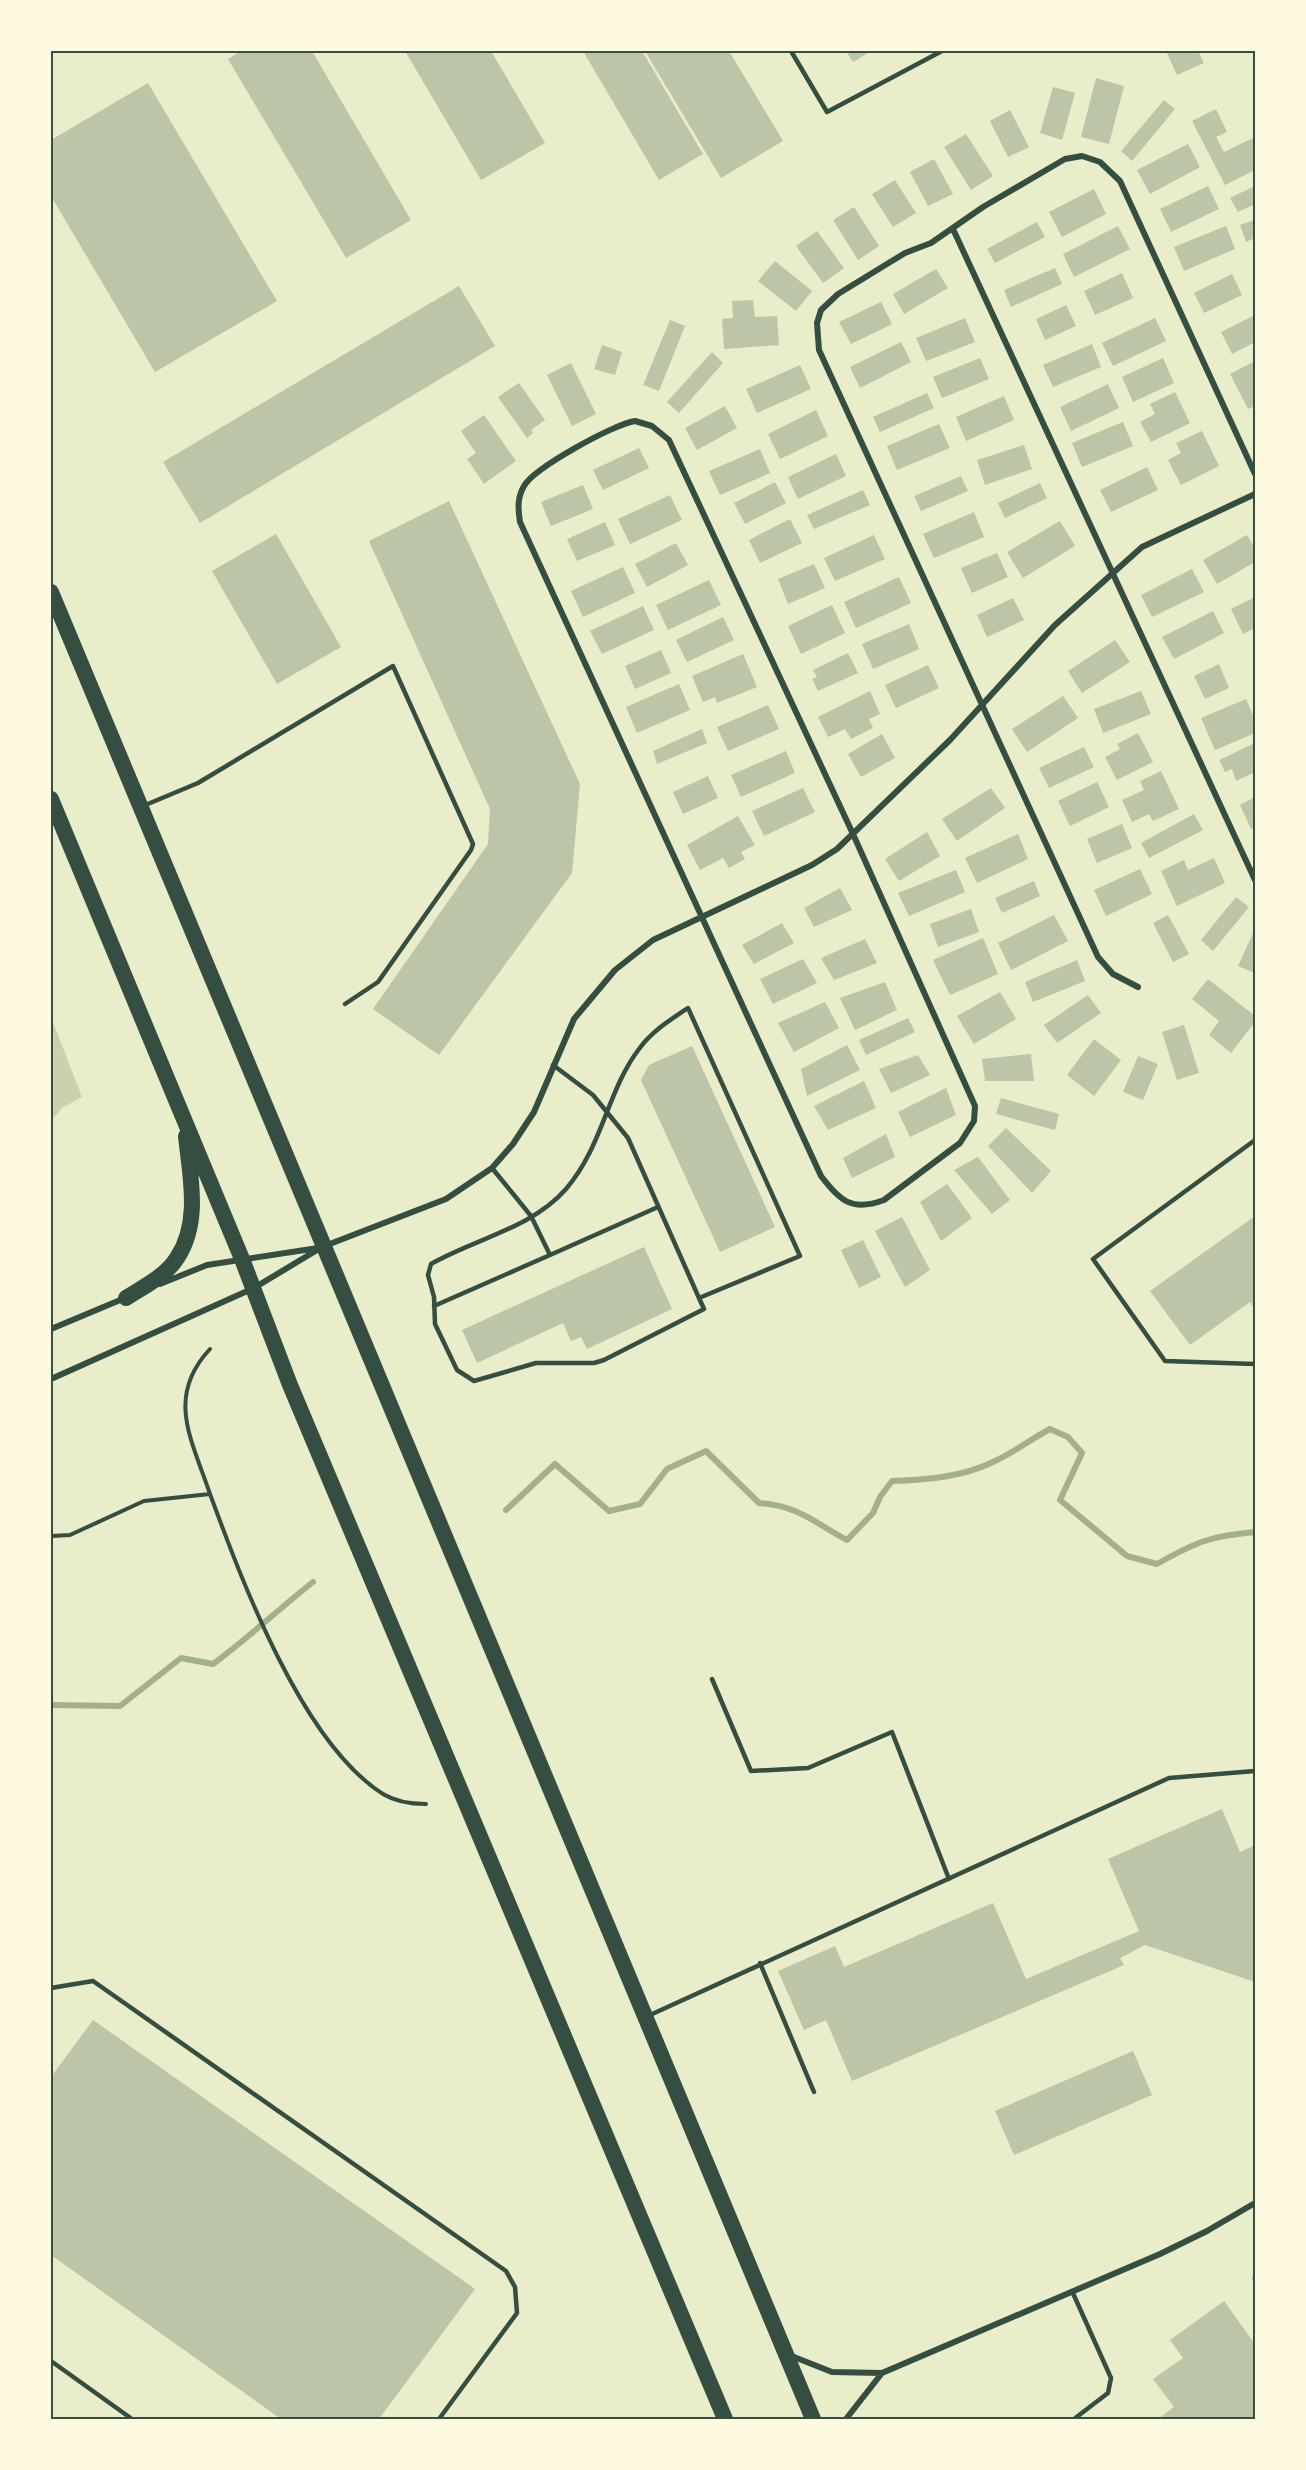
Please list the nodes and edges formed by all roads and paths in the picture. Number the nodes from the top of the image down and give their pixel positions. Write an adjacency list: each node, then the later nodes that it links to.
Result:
1 (791, 51): 2 (lane)
2 (942, 51)
3 (953, 229): 4 (street); 6 (street); 8 (street)
4 (1255, 474)
5 (1255, 494): 6 (street)
6 (1112, 575): 8 (street); 12 (street)
7 (51, 592): 10 (highway)
8 (982, 705): 11 (street); 14 (street)
9 (51, 799): 18 (highway)
10 (139, 807): 15 (lane); 23 (highway)
11 (853, 834): 13 (street); 13 (street); 13 (street)
12 (1255, 880)
13 (700, 916): 16 (street)
14 (1138, 987)
15 (345, 1005)
16 (553, 1065): 17 (lane); 20 (street)
17 (609, 1112): 21 (lane); 22 (lane); 28 (lane)
18 (184, 1117): 25 (highway); 27 (highway)
19 (1255, 1140): 32 (lane)
20 (492, 1168): 22 (lane); 23 (street)
21 (658, 1207): 24 (lane); 28 (lane)
22 (531, 1216): 24 (lane); 29 (lane)
23 (322, 1247): 25 (street); 26 (street); 42 (highway)
24 (550, 1255): 29 (lane)
25 (242, 1258): 26 (highway); 27 (street)
26 (254, 1288): 33 (street); 51 (highway)
27 (126, 1298): 30 (street)
28 (699, 1298): 29 (lane)
29 (434, 1306)
30 (51, 1329)
31 (210, 1349): 34 (path)
32 (1255, 1364)
33 (51, 1379)
34 (210, 1494): 35 (path); 38 (path)
35 (51, 1536)
36 (712, 1679): 39 (lane)
37 (1255, 1771): 39 (lane)
38 (426, 1804)
39 (949, 1879): 40 (lane)
40 (760, 1963): 42 (lane); 43 (lane)
41 (51, 1988): 50 (lane)
42 (645, 2018): 46 (highway)
43 (814, 2092)
44 (1255, 2203): 45 (street)
45 (1072, 2291): 48 (street); 54 (lane)
46 (785, 2354): 48 (street); 52 (highway)
47 (51, 2361): 49 (lane)
48 (882, 2373): 53 (street)
49 (132, 2419)
50 (439, 2419)
51 (725, 2419)
52 (813, 2419)
53 (846, 2419)
54 (1074, 2419)

